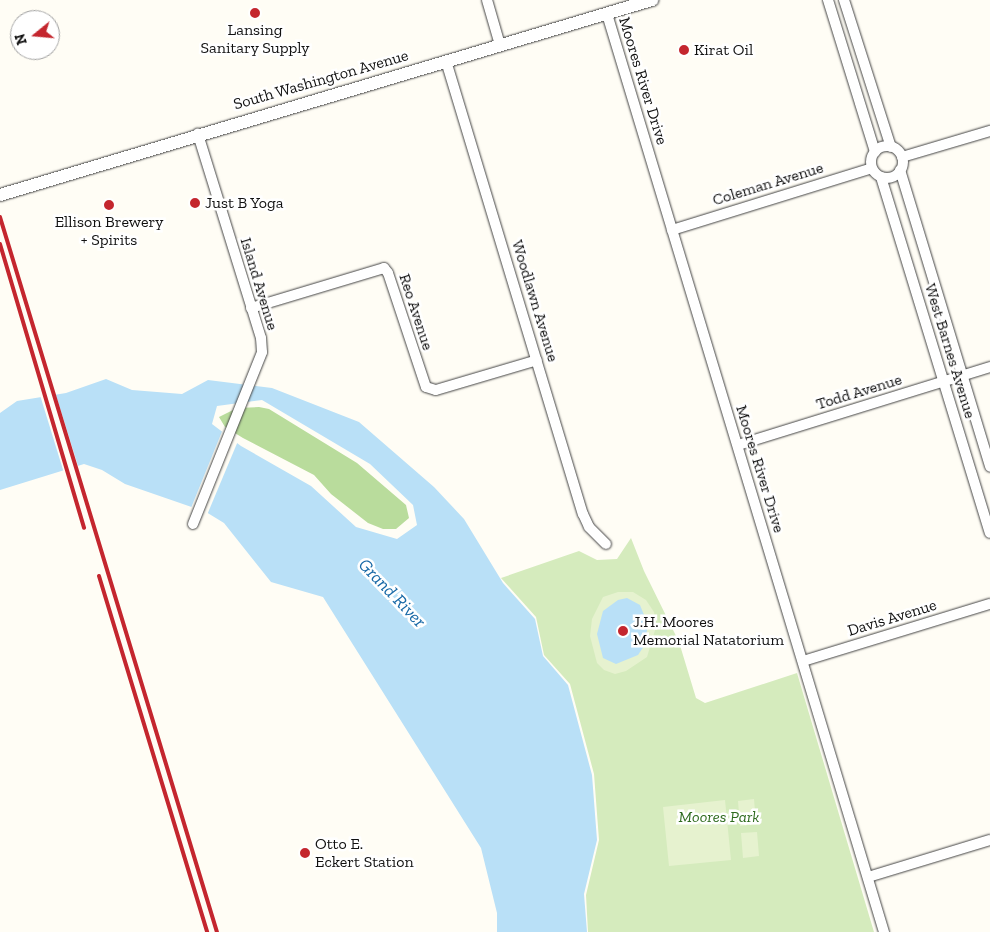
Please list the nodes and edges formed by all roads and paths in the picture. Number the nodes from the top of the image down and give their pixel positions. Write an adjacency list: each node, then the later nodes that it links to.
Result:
1 (487, 0): 6 (street)
2 (652, 0): 5 (street, South Washington Avenue)
3 (828, 0): 11 (street)
4 (844, 0): 10 (street)
5 (607, 14): 6 (street, South Washington Avenue); 17 (street, Moores River Drive)
6 (500, 45): 7 (street, South Washington Avenue)
7 (446, 61): 9 (street, South Washington Avenue); 19 (street, Woodlawn Avenue)
8 (990, 131): 12 (street)
9 (198, 134): 16 (street, South Washington Avenue); 18 (street, Island Avenue)
10 (891, 147): 11 (street); 12 (street)
11 (875, 152): 13 (street)
12 (902, 157): 14 (street)
13 (872, 168): 15 (street); 17 (street, Coleman Avenue)
14 (900, 170): 15 (street); 21 (street, West Barnes Avenue)
15 (881, 177): 22 (street, West Barnes Avenue)
16 (0, 195)
17 (672, 230): 23 (street, Moores River Drive)
18 (251, 308): 19 (street, Reo Avenue); 25 (street, Island Avenue)
19 (537, 360): 27 (street, Woodlawn Avenue)
20 (990, 367): 21 (street, Todd Avenue)
21 (962, 376): 22 (street, Todd Avenue); 24 (street, West Barnes Avenue)
22 (944, 381): 23 (street, Todd Avenue); 26 (street, West Barnes Avenue)
23 (738, 445): 29 (street, Moores River Drive)
24 (990, 468)
25 (193, 524)
26 (990, 533)
27 (606, 544)
28 (990, 604): 29 (street, Davis Avenue)
29 (803, 661): 31 (street, Moores River Drive)
30 (990, 840): 31 (street)
31 (868, 877): 32 (street, Moores River Drive)
32 (884, 932)

